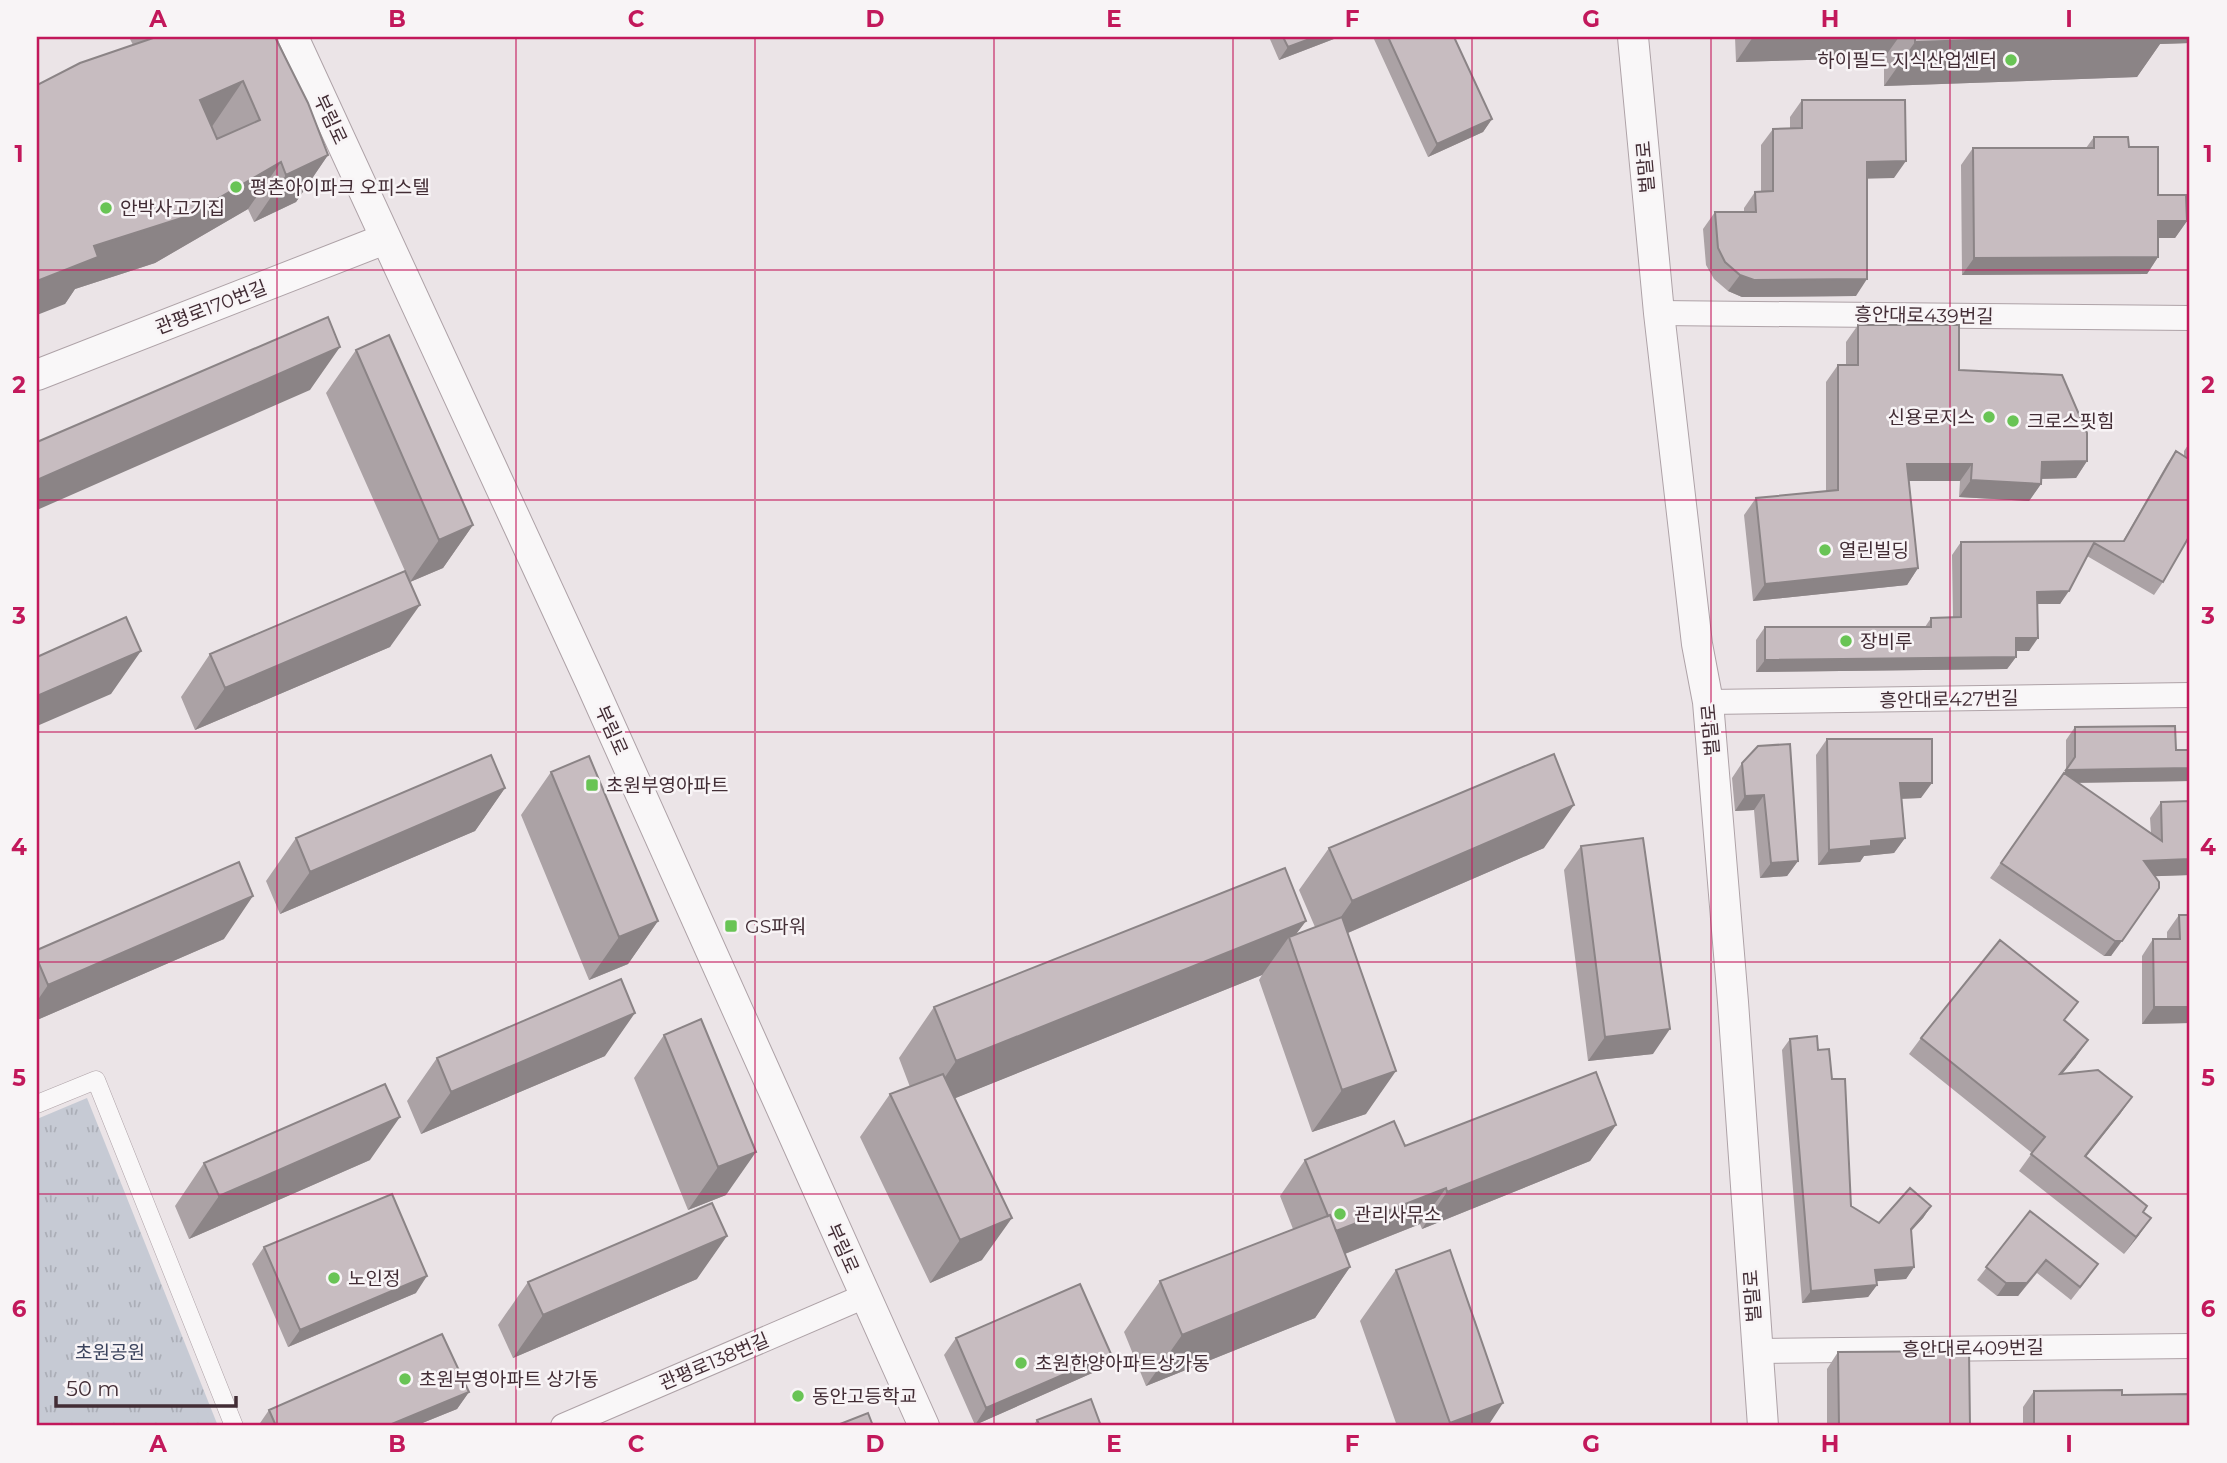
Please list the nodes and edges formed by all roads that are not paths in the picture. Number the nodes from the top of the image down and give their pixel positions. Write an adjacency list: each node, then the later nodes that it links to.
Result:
1 (293, 37): 3 (street, 부림로)
2 (1633, 37): 4 (street, 벌말로)
3 (385, 239): 6 (street, 관평로170번길); 10 (street, 부림로)
4 (1659, 313): 5 (street, 흥안대로439번길); 8 (street, 벌말로)
5 (2190, 318)
6 (37, 375)
7 (2190, 695): 8 (street, 흥안대로427번길)
8 (1708, 702): 12 (street, 벌말로)
9 (37, 1104): 13 (street)
10 (865, 1296): 14 (street, 관평로138번길); 15 (street, 부림로)
11 (2190, 1346): 12 (street, 흥안대로409번길)
12 (1756, 1351): 16 (street, 벌말로)
13 (233, 1426)
14 (563, 1426)
15 (924, 1426)
16 (1762, 1426)

